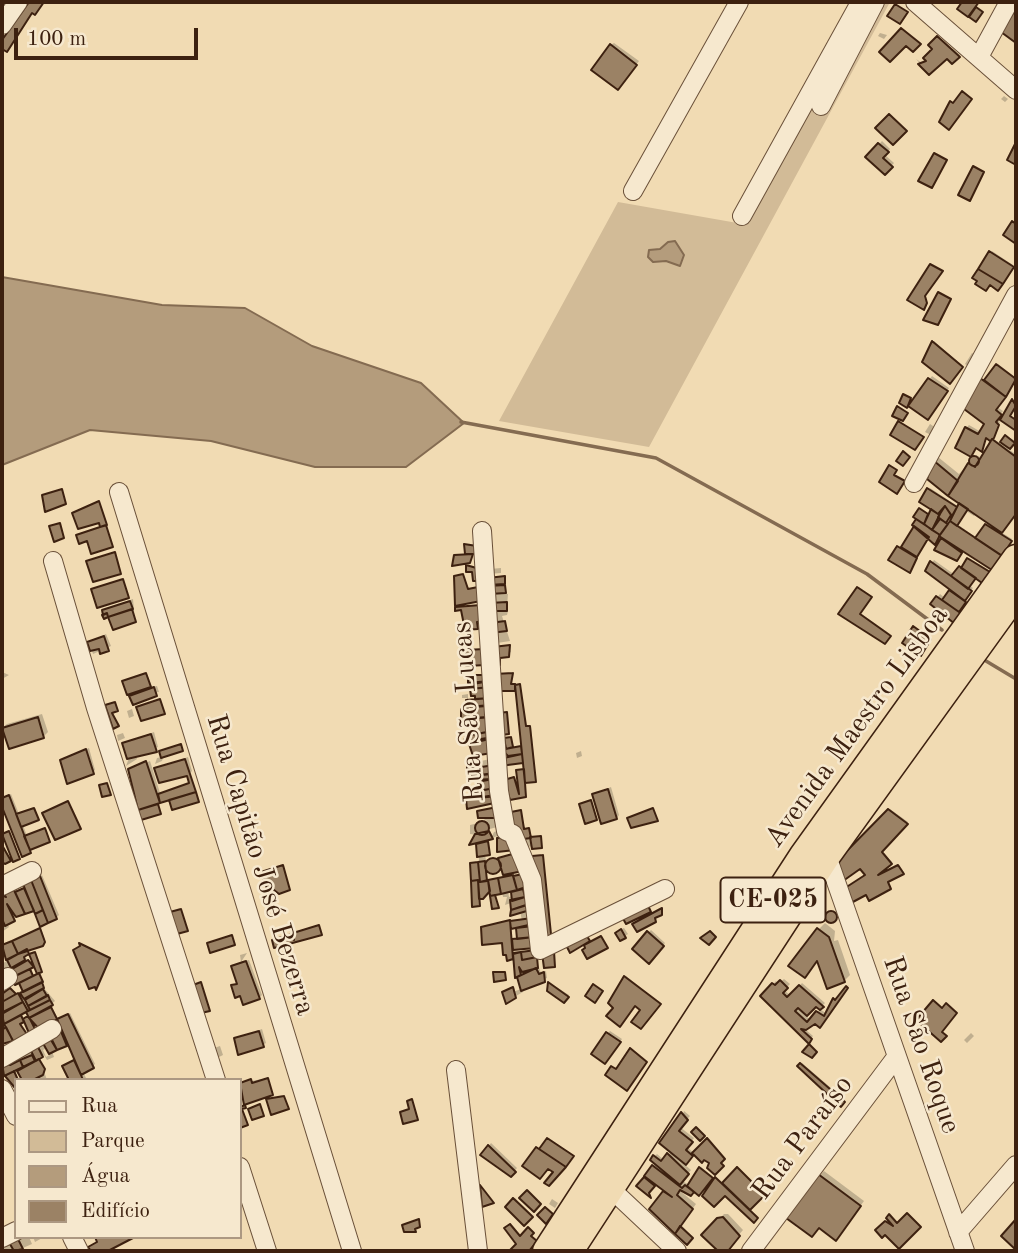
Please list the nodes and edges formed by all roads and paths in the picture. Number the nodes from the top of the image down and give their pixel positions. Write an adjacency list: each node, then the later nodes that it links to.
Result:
1 (18, 2): 6 (street)
2 (739, 2): 10 (street)
3 (915, 2): 7 (street)
4 (1009, 2): 7 (street)
5 (861, 7): 9 (street); 11 (street)
6 (2, 25)
7 (979, 57): 8 (street)
8 (1016, 90)
9 (821, 106)
10 (633, 191)
11 (742, 216)
12 (1016, 295): 13 (street)
13 (914, 483)
14 (119, 492): 35 (street, Rua Capitão José Bezerra)
15 (482, 531): 22 (street, Rua São Lucas)
16 (1016, 558): 37 (highway, Avenida Maestro Lisboa / CE-025)
17 (54, 561): 27 (street)
18 (1016, 594): 19 (highway, Avenida Maestro Lisboa / CE-025)
19 (827, 856): 24 (street, Rua São Roque); 32 (highway, Avenida Maestro Lisboa / CE-025)
20 (32, 871): 21 (street)
21 (2, 886)
22 (665, 890)
23 (52, 1030): 25 (street)
24 (897, 1056): 33 (street, Rua São Roque); 40 (street, Rua Paraíso)
25 (2, 1058)
26 (456, 1070): 36 (street)
27 (215, 1078)
28 (2, 1089): 29 (street)
29 (14, 1112)
30 (1016, 1165): 33 (street)
31 (242, 1173): 34 (street)
32 (610, 1188): 38 (highway, Avenida Maestro Lisboa / CE-025); 39 (street)
33 (958, 1232): 41 (street, Rua São Roque)
34 (267, 1251)
35 (352, 1251)
36 (478, 1251)
37 (546, 1251)
38 (570, 1251)
39 (677, 1251)
40 (751, 1251)
41 (965, 1251)

